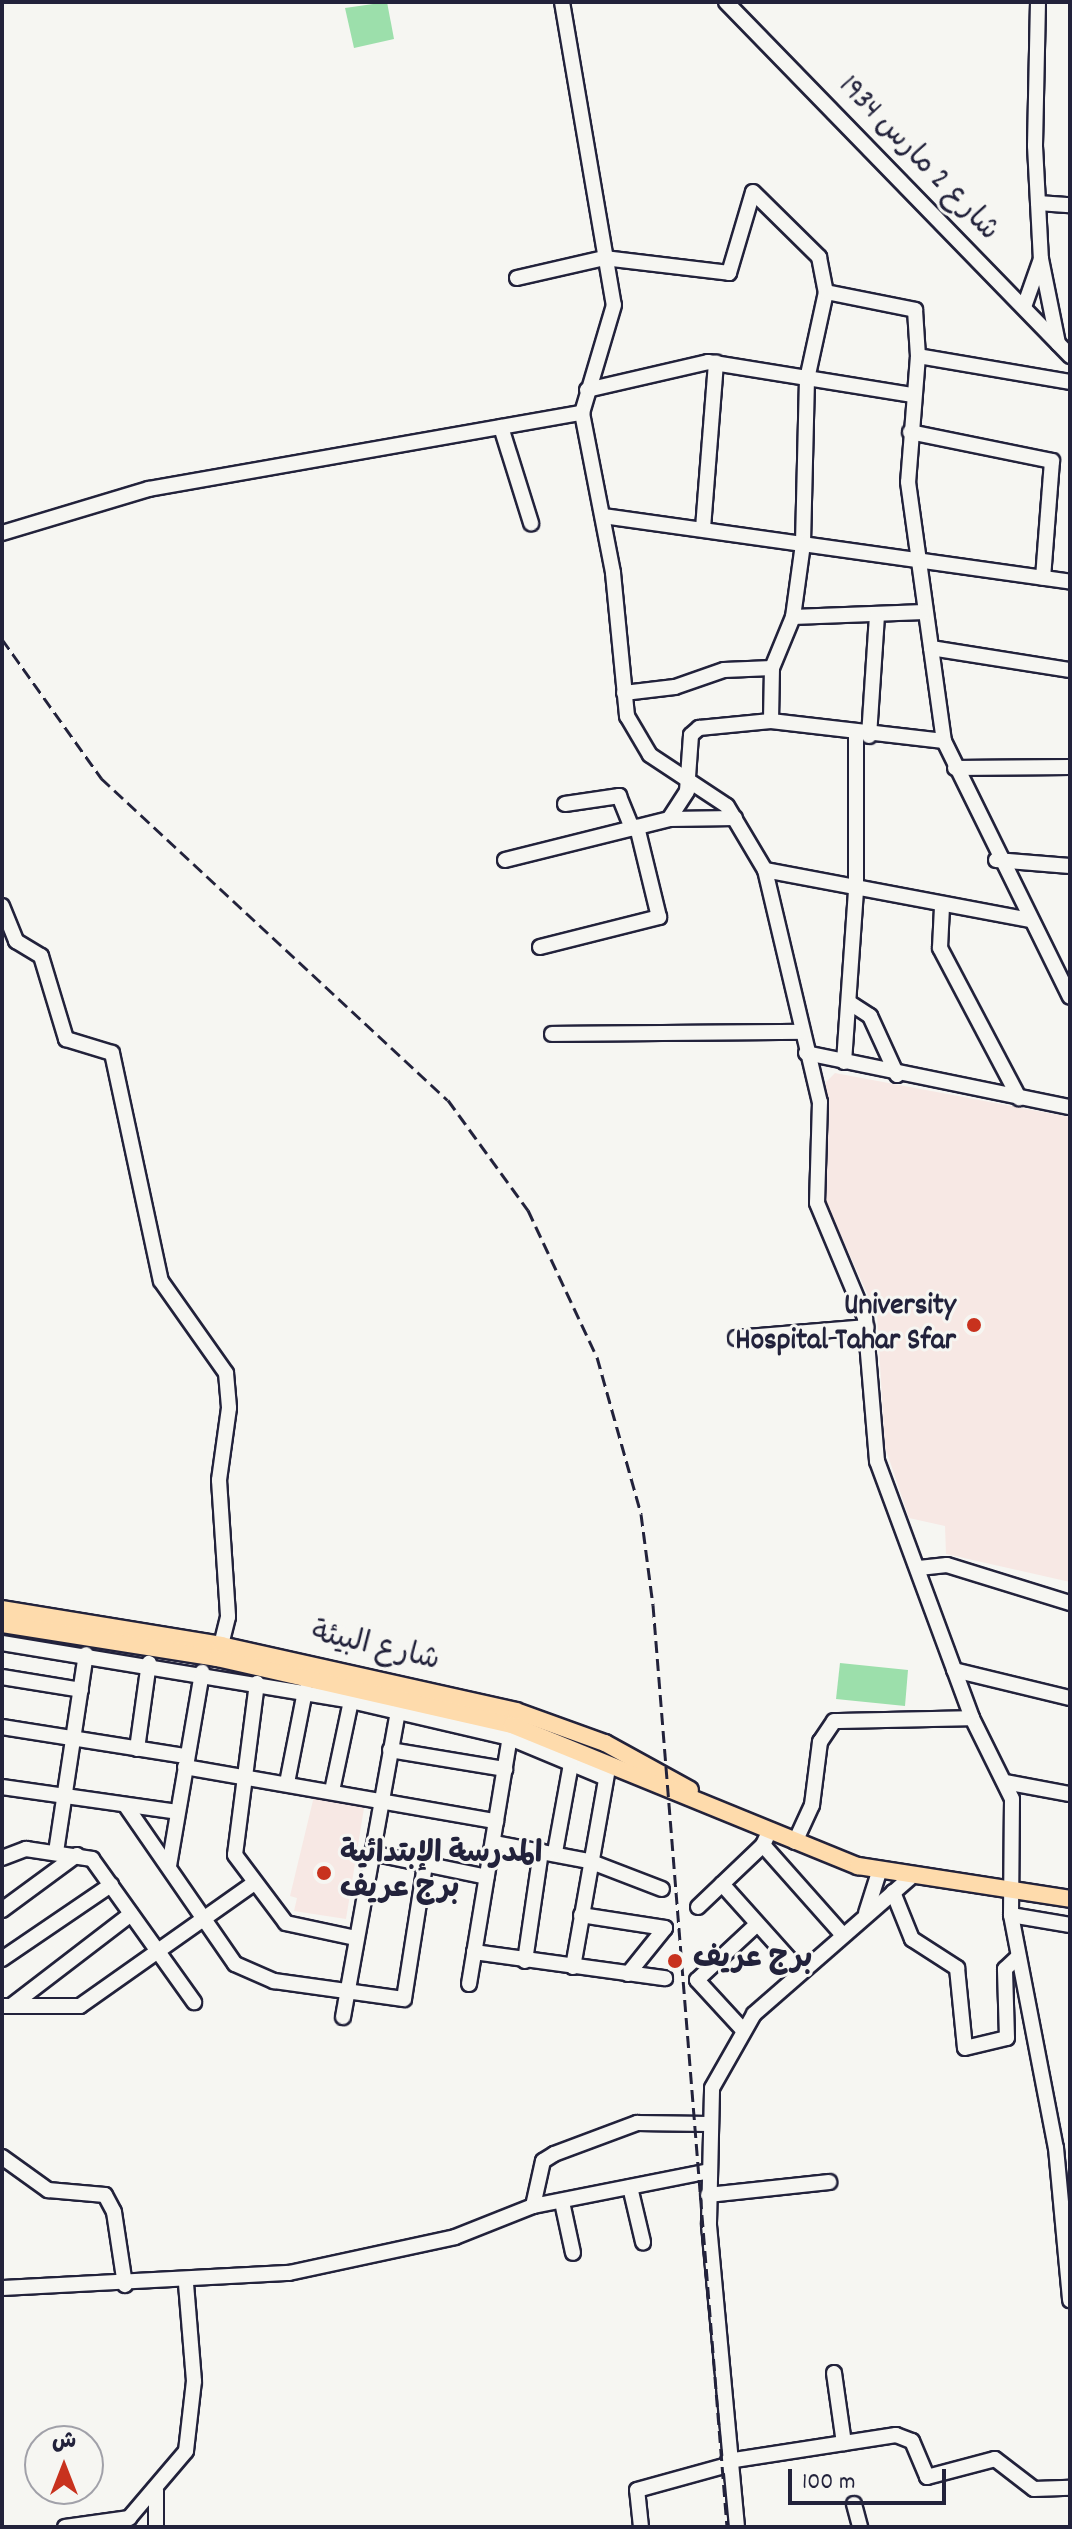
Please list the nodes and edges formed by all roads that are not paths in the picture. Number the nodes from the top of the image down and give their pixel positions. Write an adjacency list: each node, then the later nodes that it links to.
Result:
1 (562, 2): 6 (street)
2 (726, 2): 10 (street, شارع 2 مارس 1934)
3 (1038, 2): 4 (street)
4 (1038, 203): 5 (street); 7 (street)
5 (1070, 205)
6 (604, 258): 8 (street); 9 (street); 17 (street)
7 (1041, 259): 10 (street); 11 (street)
8 (517, 278)
9 (826, 292): 12 (street); 15 (street)
10 (1024, 307): 11 (street, شارع 2 مارس 1934)
11 (1058, 343): 13 (street, شارع 2 مارس 1934)
12 (918, 356): 16 (street); 18 (street)
13 (1070, 356)
14 (716, 363): 15 (street); 17 (street); 24 (street)
15 (807, 379): 18 (street); 26 (street)
16 (1070, 382)
17 (587, 390): 19 (street)
18 (911, 395): 21 (street)
19 (582, 413): 20 (street); 22 (street)
20 (501, 427): 23 (street); 25 (street)
21 (910, 432): 27 (street); 28 (street)
22 (603, 516): 24 (street); 36 (street)
23 (531, 523)
24 (703, 528): 26 (street)
25 (2, 533)
26 (803, 544): 27 (street); 32 (street)
27 (915, 560): 28 (street); 30 (street)
28 (1043, 578): 29 (street)
29 (1070, 582)
30 (924, 612): 31 (street); 33 (street)
31 (877, 615): 32 (street); 38 (street)
32 (793, 617): 34 (street)
33 (931, 648): 35 (street); 39 (street)
34 (772, 668): 36 (street); 37 (street)
35 (1070, 670)
36 (624, 693): 42 (street)
37 (771, 721): 38 (street); 42 (street)
38 (863, 736): 39 (street); 51 (street)
39 (944, 741): 41 (street)
40 (1070, 767): 41 (street)
41 (955, 768): 48 (street)
42 (690, 777): 44 (street); 45 (street)
43 (565, 804): 46 (street)
44 (735, 818): 45 (street); 50 (street)
45 (669, 819): 46 (street)
46 (634, 827): 47 (street); 55 (street)
47 (505, 860)
48 (996, 860): 49 (street); 54 (street)
49 (1070, 866)
50 (765, 870): 51 (street); 60 (street)
51 (856, 892): 53 (street); 59 (street)
52 (2, 906): 74 (street)
53 (942, 907): 54 (street); 65 (street)
54 (1029, 920): 57 (street)
55 (540, 947)
56 (1070, 965): 57 (street)
57 (1053, 966): 58 (street)
58 (1070, 997)
59 (850, 1003): 63 (street); 64 (street)
60 (802, 1032): 61 (street); 62 (street)
61 (552, 1034)
62 (806, 1053): 63 (street); 67 (street)
63 (844, 1062): 64 (street)
64 (897, 1075): 65 (street)
65 (1019, 1098): 66 (street)
66 (1070, 1107)
67 (867, 1327): 68 (street); 69 (street)
68 (736, 1338)
69 (919, 1568): 70 (street); 77 (street)
70 (1070, 1603)
71 (2, 1609): 74 (main road, شارع البيئة)
72 (2, 1624): 87 (main road, شارع البيئة)
73 (2, 1643): 75 (street)
74 (221, 1645): 87 (main road, شارع البيئة)
75 (86, 1654): 76 (street); 81 (street)
76 (149, 1663): 78 (street); 90 (street)
77 (954, 1670): 83 (street); 86 (street)
78 (202, 1672): 80 (street); 93 (street)
79 (2, 1677): 81 (street)
80 (257, 1683): 82 (street); 96 (street)
81 (81, 1690): 89 (street)
82 (305, 1691): 84 (street); 99 (street)
83 (1070, 1698)
84 (351, 1701): 85 (street); 101 (street)
85 (398, 1712): 87 (street); 91 (street)
86 (972, 1718): 98 (street); 110 (street)
87 (513, 1724): 92 (main road, شارع البيئة); 94 (street); 95 (street); 105 (main road, شارع البيئة)
88 (2, 1727): 89 (street)
89 (74, 1740): 90 (street); 103 (street)
90 (137, 1749): 93 (street)
91 (390, 1750): 95 (street); 104 (street)
92 (610, 1761): 97 (street); 105 (main road, شارع البيئة)
93 (186, 1762): 96 (street); 107 (street)
94 (571, 1764): 97 (street); 113 (street)
95 (505, 1769): 108 (street)
96 (241, 1775): 99 (street); 123 (street)
97 (606, 1778): 117 (street)
98 (1005, 1782): 102 (street); 127 (street)
99 (287, 1783): 101 (street)
100 (2, 1787): 103 (street)
101 (332, 1791): 104 (street)
102 (1070, 1794)
103 (65, 1795): 106 (street); 112 (street)
104 (379, 1801): 108 (street); 114 (street)
105 (715, 1805): 109 (main road, شارع البيئة)
106 (126, 1806): 107 (street); 119 (street)
107 (177, 1812): 119 (street)
108 (496, 1821): 111 (street)
109 (766, 1838): 110 (main road, شارع البيئة); 124 (street); 139 (street)
110 (795, 1842): 120 (main road, شارع البيئة)
111 (494, 1843): 113 (street); 121 (street)
112 (56, 1852): 115 (street); 116 (street)
113 (548, 1852): 117 (street); 145 (street)
114 (371, 1853): 118 (street); 140 (street)
115 (77, 1855): 125 (street); 131 (street)
116 (2, 1858)
117 (589, 1861): 126 (street); 134 (street)
118 (425, 1865): 121 (street); 151 (street)
119 (169, 1866): 136 (street)
120 (879, 1872): 122 (main road, شارع البيئة); 132 (street)
121 (487, 1877): 142 (street)
122 (909, 1879): 127 (main road, شارع البيئة); 128 (street)
123 (253, 1884): 136 (street); 140 (street)
124 (722, 1884): 130 (street); 137 (street)
125 (111, 1885): 133 (street); 144 (street)
126 (662, 1889)
127 (1009, 1890): 129 (main road, شارع البيئة); 135 (street)
128 (893, 1892): 132 (street); 143 (street)
129 (1070, 1899)
130 (698, 1907)
131 (2, 1910)
132 (866, 1913): 139 (street)
133 (131, 1914): 141 (street); 153 (street)
134 (581, 1915): 146 (street); 148 (street)
135 (1011, 1915): 138 (street); 143 (street)
136 (206, 1917): 141 (street); 151 (street)
137 (756, 1925): 147 (street); 155 (street)
138 (1070, 1925)
139 (842, 1934): 147 (street)
140 (356, 1938): 151 (street)
141 (157, 1951): 152 (street); 153 (street)
142 (474, 1952): 145 (street); 150 (street)
143 (1017, 1958): 169 (street)
144 (2, 1959)
145 (525, 1961): 146 (street)
146 (573, 1967): 148 (street)
147 (801, 1972): 155 (street)
148 (628, 1974): 149 (street)
149 (665, 1978)
150 (469, 1984)
151 (347, 1993): 154 (street)
152 (194, 2002)
153 (6, 2006)
154 (343, 2017)
155 (743, 2030): 156 (street)
156 (709, 2124): 158 (street); 163 (street)
157 (2, 2157): 167 (street)
158 (709, 2171): 160 (street); 161 (street)
159 (829, 2182): 161 (street)
160 (630, 2187): 162 (street); 164 (street)
161 (708, 2195): 172 (street)
162 (562, 2202): 163 (street); 165 (street)
163 (533, 2206): 166 (street)
164 (643, 2242)
165 (573, 2253)
166 (186, 2283): 167 (street); 174 (street)
167 (125, 2285): 168 (street)
168 (2, 2288)
169 (1070, 2300)
170 (834, 2373): 171 (street)
171 (844, 2443): 172 (street); 173 (street)
172 (728, 2463): 178 (street); 179 (street)
173 (1070, 2488)
174 (156, 2490): 176 (street); 177 (street)
175 (854, 2504): 180 (street)
176 (65, 2527)
177 (156, 2527)
178 (641, 2527)
179 (737, 2527)
180 (860, 2527)

